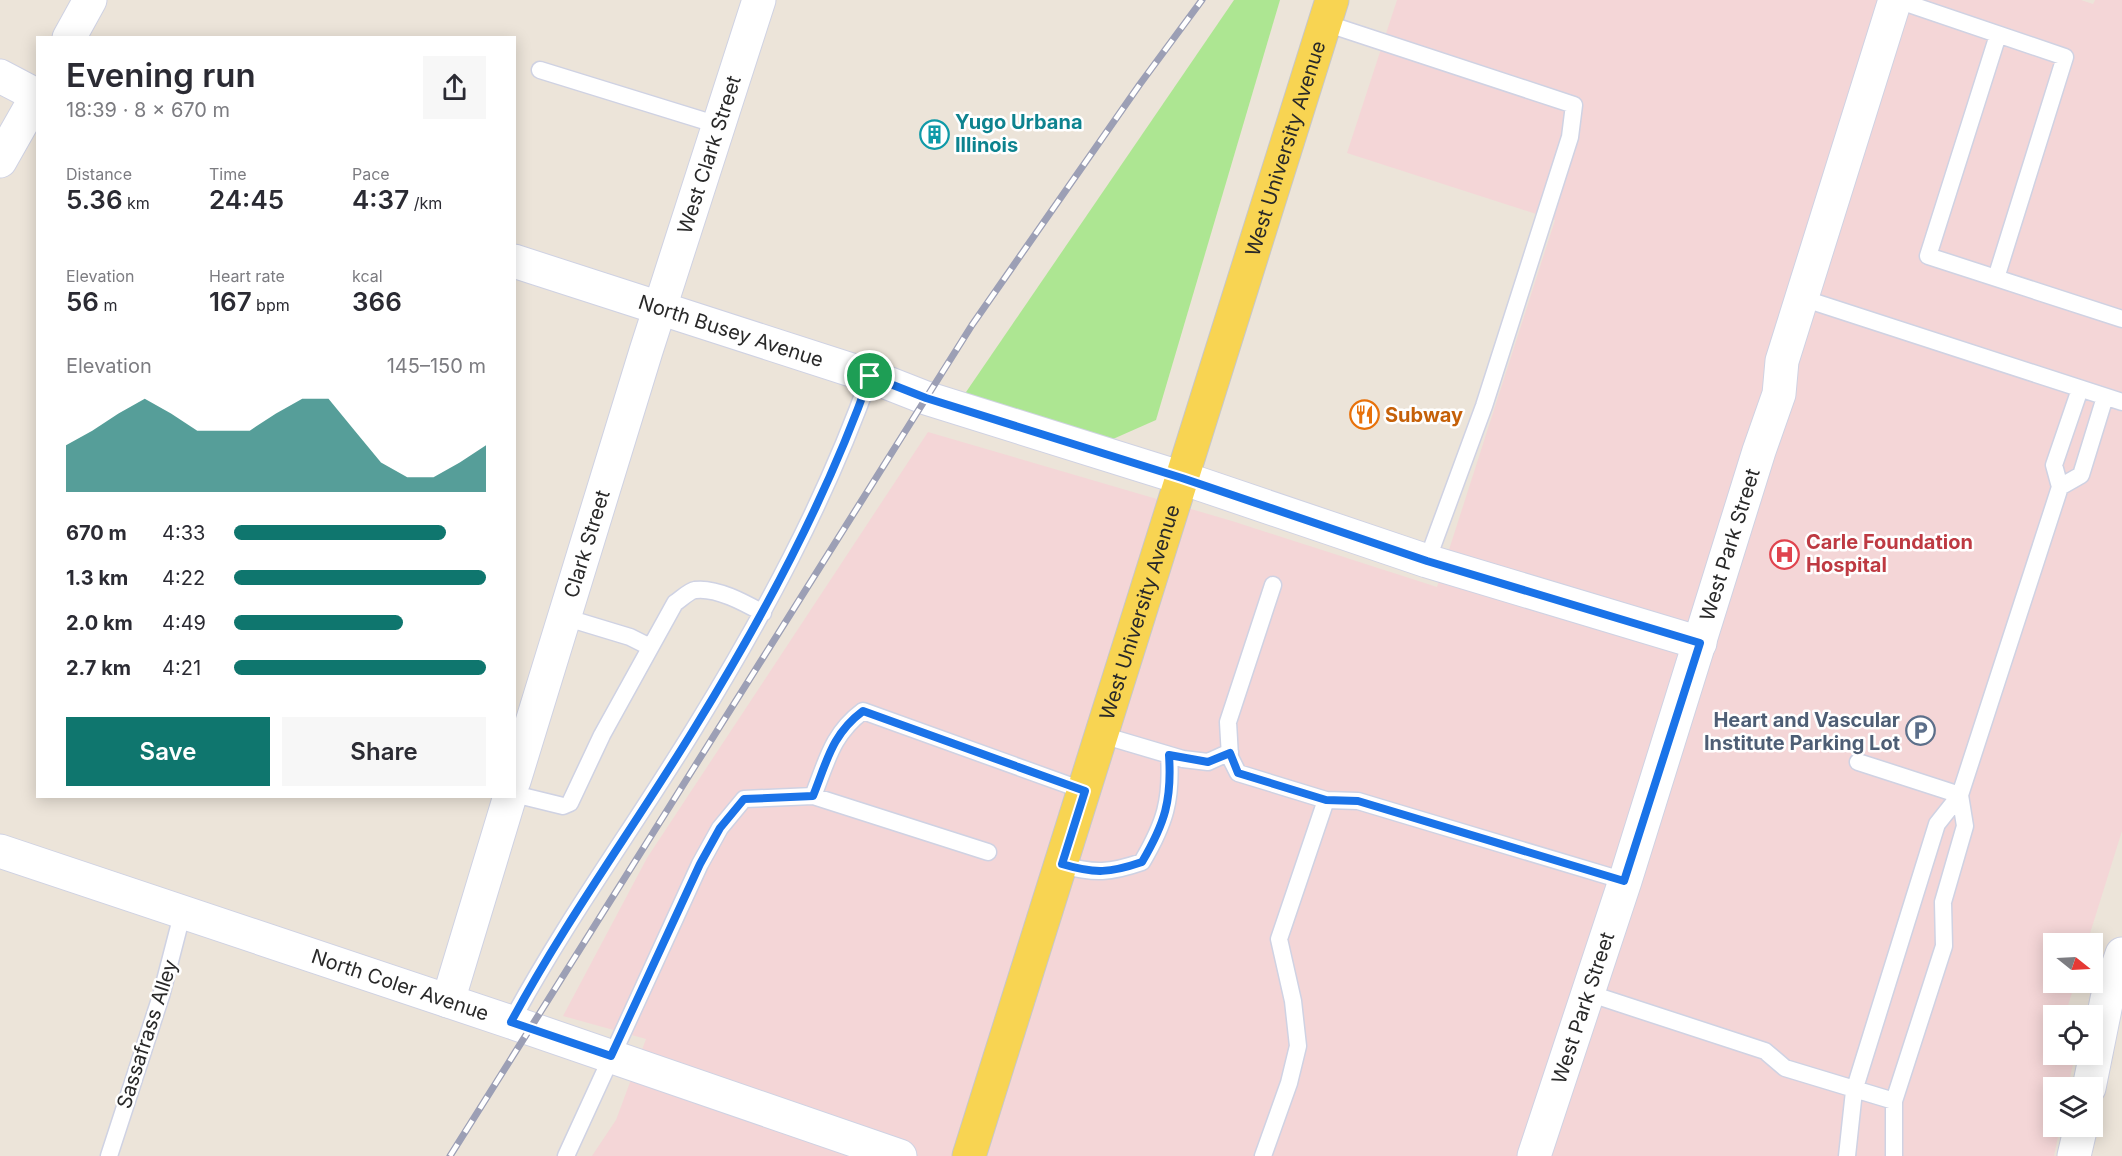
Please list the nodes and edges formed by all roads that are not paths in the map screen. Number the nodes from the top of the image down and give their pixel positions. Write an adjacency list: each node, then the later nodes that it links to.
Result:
1 (90, 0): 6 (street)
2 (759, 0): 11 (street, West Clark Street)
3 (1896, 0): 5 (lane); 15 (street, West Park Street)
4 (1328, 11): 22 (main road, West University Avenue); 24 (lane)
5 (1998, 35): 14 (lane); 14 (lane)
6 (70, 36)
7 (540, 70): 11 (lane)
8 (0, 76): 9 (street)
9 (36, 94)
10 (36, 97): 12 (street)
11 (718, 125): 16 (street, West Clark Street)
12 (0, 161)
13 (516, 262): 16 (street, North Busey Avenue)
14 (1996, 279): 17 (lane)
15 (1802, 298): 19 (lane); 28 (street, West Park Street)
16 (661, 310): 18 (street, North Busey Avenue); 27 (street, Clark Street)
17 (2122, 320)
18 (870, 376): 22 (street, North Busey Avenue); 26 (lane)
19 (2080, 389): 20 (lane); 23 (lane)
20 (2105, 397): 21 (lane); 23 (lane)
21 (2122, 402)
22 (1182, 478): 24 (street, North Busey Avenue); 30 (main road, West University Avenue)
23 (2060, 487): 37 (lane)
24 (1427, 561): 28 (street, North Busey Avenue)
25 (1273, 585): 31 (lane)
26 (763, 613): 29 (lane); 50 (lane)
27 (564, 617): 29 (lane); 34 (street, Clark Street)
28 (1700, 643): 44 (street, West Park Street)
29 (650, 647): 36 (lane)
30 (1102, 735): 32 (lane); 35 (main road, West University Avenue)
31 (1230, 753): 32 (lane); 40 (lane)
32 (1169, 755): 43 (lane)
33 (1858, 762): 37 (lane)
34 (516, 774)
35 (1085, 791): 38 (lane); 43 (main road, West University Avenue)
36 (516, 794)
37 (1960, 795): 53 (lane); 54 (lane)
38 (813, 796): 42 (lane); 51 (lane)
39 (509, 798): 48 (street)
40 (1326, 800): 44 (lane); 60 (lane)
41 (0, 851): 45 (street, North Coler Avenue)
42 (988, 852)
43 (1062, 864): 59 (main road, West University Avenue)
44 (1624, 881): 47 (street, West Park Street)
45 (183, 911): 48 (street, North Coler Avenue); 56 (lane, Sassafrass Alley)
46 (2122, 954): 49 (street)
47 (1588, 993): 53 (lane); 61 (street, West Park Street)
48 (447, 1001): 50 (street, North Coler Avenue)
49 (2115, 1001): 52 (street)
50 (511, 1022): 51 (street, North Coler Avenue)
51 (611, 1056): 57 (lane); 58 (street, North Coler Avenue)
52 (2092, 1077)
53 (1854, 1091): 54 (lane); 62 (lane)
54 (1894, 1101): 63 (lane)
55 (2078, 1137): 64 (street)
56 (108, 1156)
57 (566, 1156)
58 (900, 1156)
59 (969, 1156)
60 (1263, 1156)
61 (1534, 1156)
62 (1847, 1156)
63 (1894, 1156)
64 (2074, 1156)

